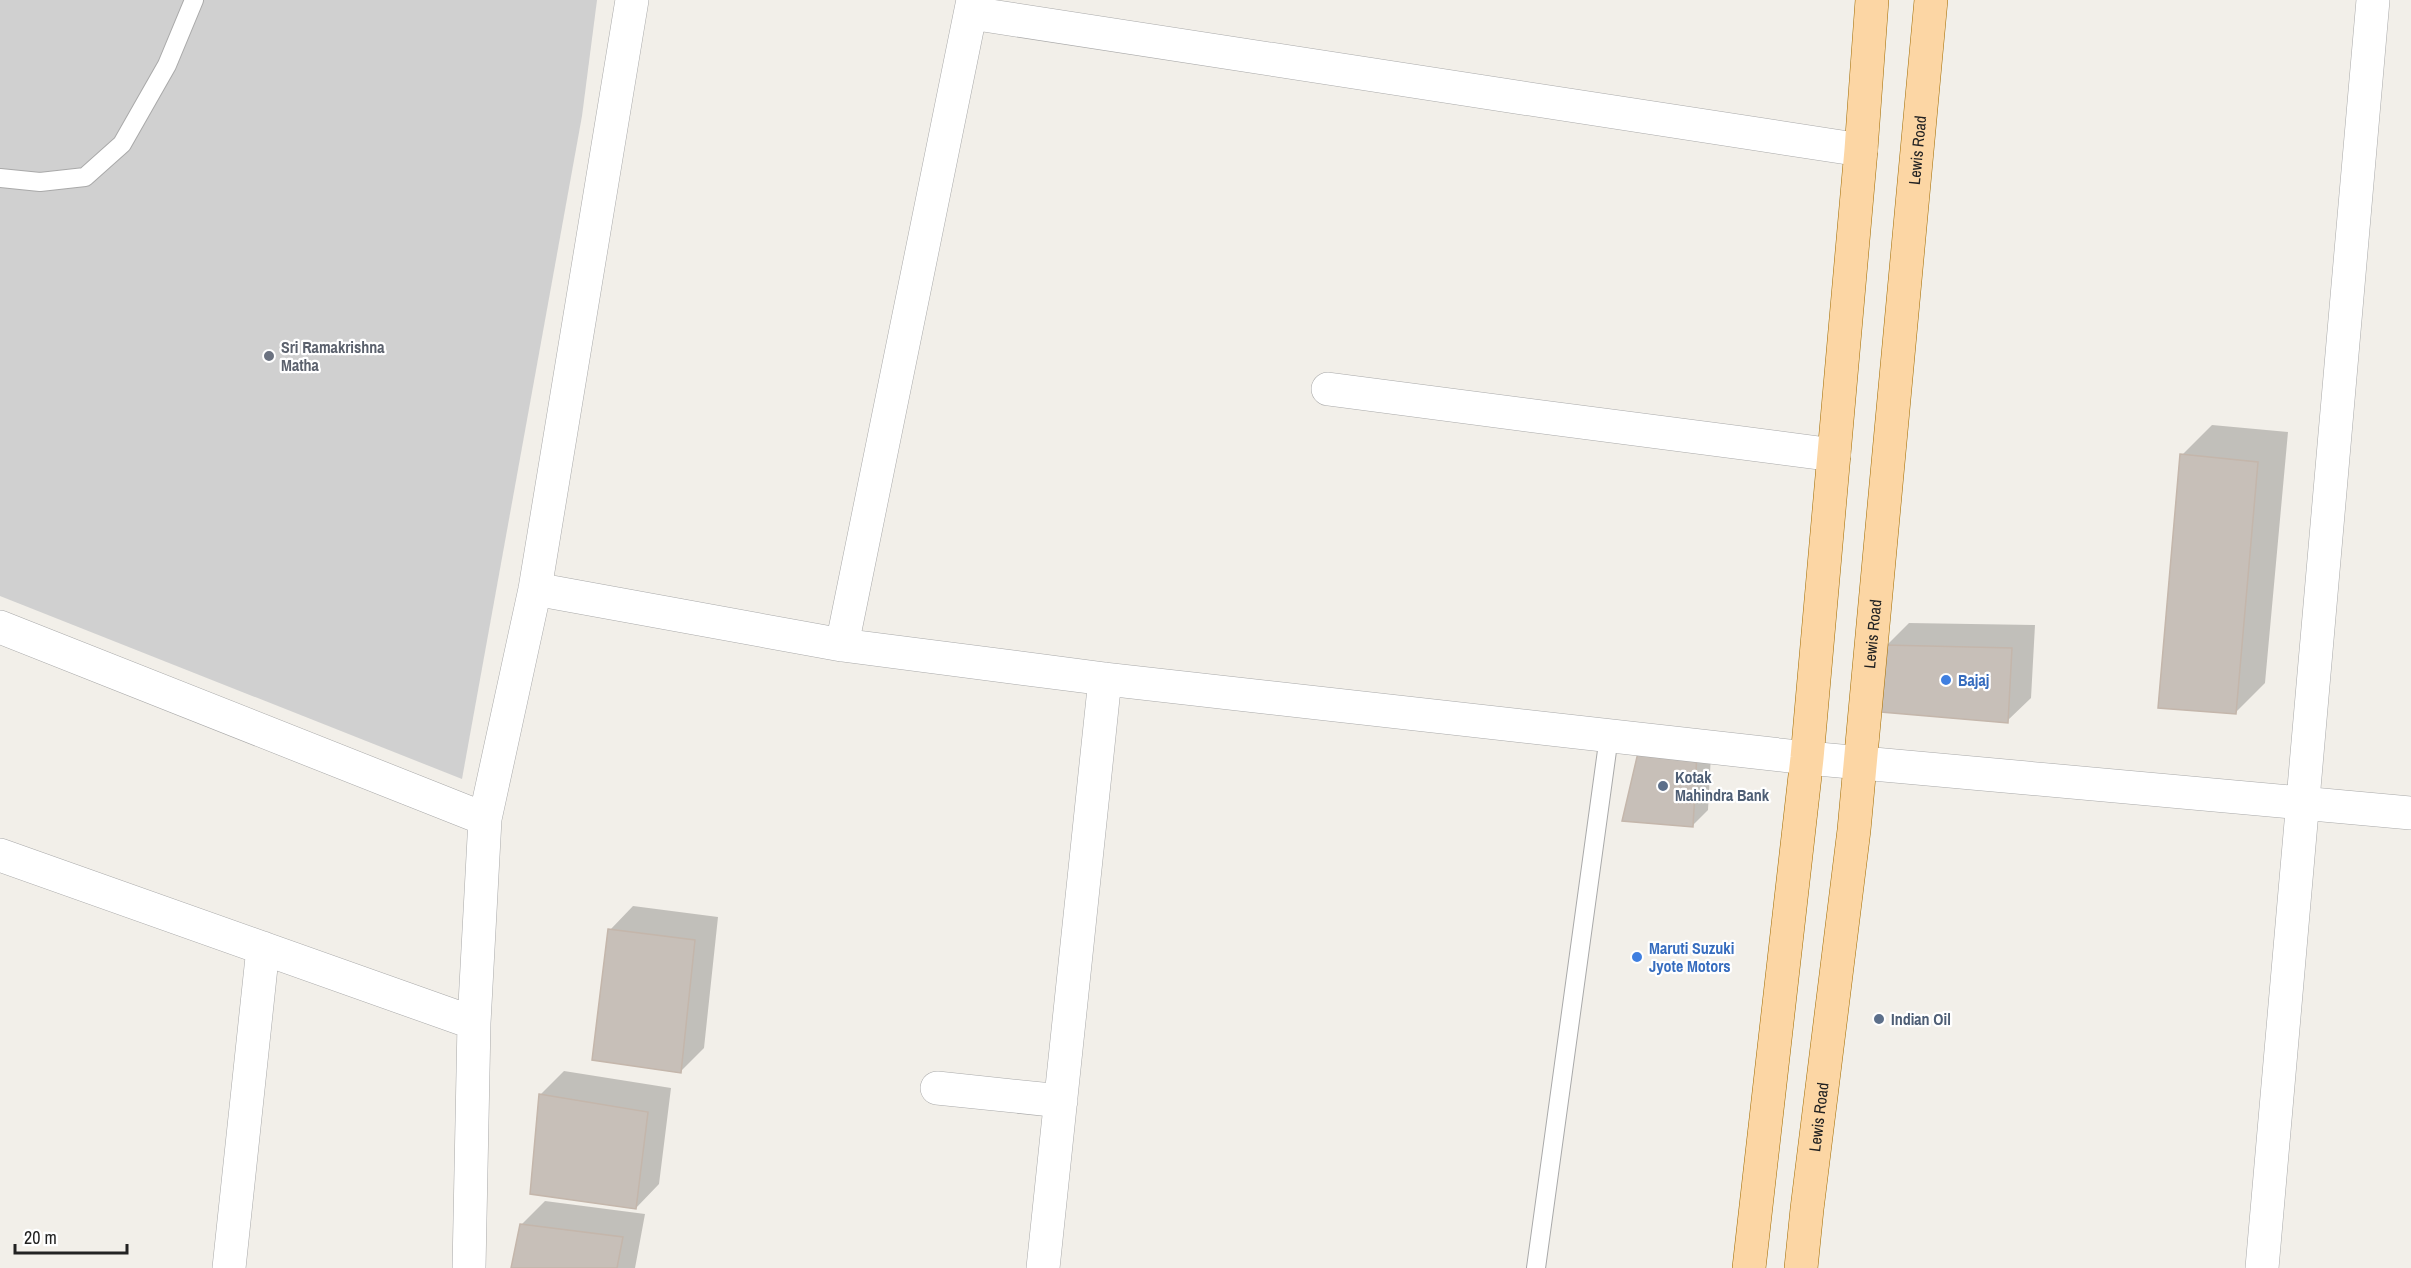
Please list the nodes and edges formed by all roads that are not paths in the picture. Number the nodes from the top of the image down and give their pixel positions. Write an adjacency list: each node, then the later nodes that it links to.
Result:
1 (194, 0): 8 (lane)
2 (632, 0): 11 (street)
3 (1872, 0): 7 (main road)
4 (1931, 0): 17 (main road, Lewis Road)
5 (2373, 0): 18 (street)
6 (972, 7): 7 (street); 13 (street)
7 (1861, 150): 10 (main road)
8 (0, 178)
9 (1329, 389): 10 (street)
10 (1834, 454): 16 (main road)
11 (535, 589): 13 (street); 20 (street)
12 (0, 627): 20 (street)
13 (842, 645): 14 (street)
14 (1105, 679): 15 (street); 25 (street)
15 (1609, 736): 16 (street); 29 (lane)
16 (1807, 758): 17 (street); 30 (main road)
17 (1860, 763): 18 (street); 31 (main road, Lewis Road)
18 (2303, 803): 19 (street); 32 (street)
19 (2411, 813)
20 (485, 819): 23 (street)
21 (0, 855): 22 (street)
22 (263, 948): 23 (street); 26 (street)
23 (474, 1023): 27 (street)
24 (937, 1088): 25 (street)
25 (1060, 1101): 28 (street)
26 (229, 1268)
27 (469, 1268)
28 (1043, 1268)
29 (1536, 1268)
30 (1749, 1268)
31 (1801, 1268)
32 (2262, 1268)

